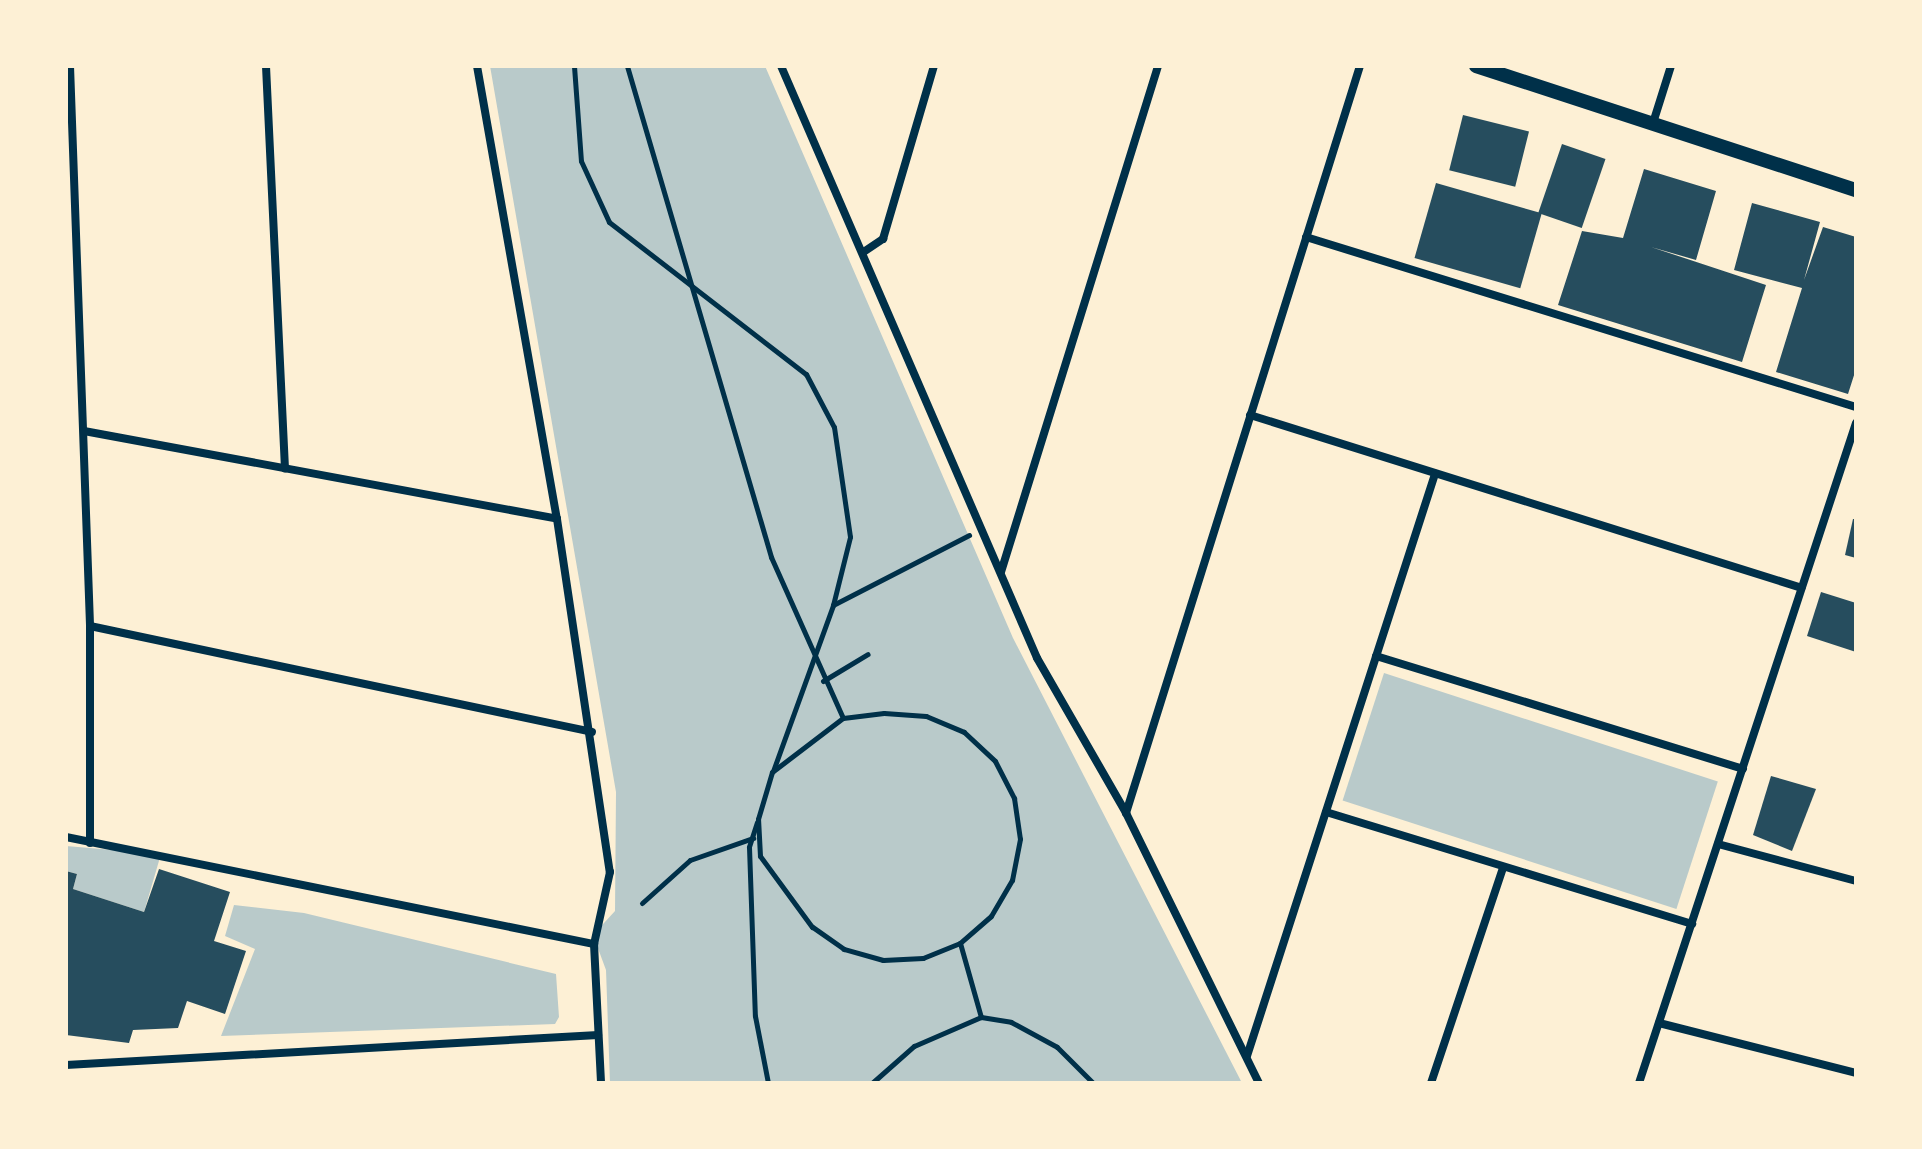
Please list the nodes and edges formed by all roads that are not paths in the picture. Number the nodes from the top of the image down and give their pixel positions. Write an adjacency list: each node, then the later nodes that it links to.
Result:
1 (70, 66): 17 (street)
2 (266, 66): 18 (street)
3 (477, 66): 20 (street)
4 (781, 66): 13 (street)
5 (934, 66): 13 (street)
6 (1158, 66): 21 (street)
7 (1360, 66): 12 (street)
8 (1476, 66): 10 (street)
9 (1671, 66): 10 (street)
10 (1653, 123): 11 (street)
11 (1856, 190)
12 (1306, 237): 14 (street); 15 (street)
13 (865, 251): 21 (street)
14 (1856, 407)
15 (1250, 415): 19 (street); 28 (street)
16 (1856, 423): 22 (street)
17 (84, 431): 18 (street); 23 (street)
18 (285, 469): 20 (street)
19 (1435, 474): 22 (street); 24 (street)
20 (557, 519): 25 (street)
21 (1001, 572): 28 (street)
22 (1802, 588): 26 (street)
23 (90, 626): 25 (street); 30 (street)
24 (1376, 656): 26 (street); 27 (street)
25 (592, 732): 35 (street)
26 (1743, 769): 31 (street)
27 (1326, 812): 32 (street); 38 (street)
28 (1126, 813): 38 (street)
29 (66, 837): 30 (street)
30 (90, 843): 35 (street)
31 (1718, 844): 33 (street); 34 (street)
32 (1503, 868): 34 (street); 43 (street)
33 (1856, 881)
34 (1692, 924): 36 (street)
35 (594, 944): 37 (street)
36 (1659, 1023): 40 (street); 44 (street)
37 (598, 1035): 39 (street); 41 (street)
38 (1247, 1056): 42 (street)
39 (66, 1065)
40 (1856, 1073)
41 (601, 1083)
42 (1259, 1083)
43 (1431, 1083)
44 (1639, 1083)

